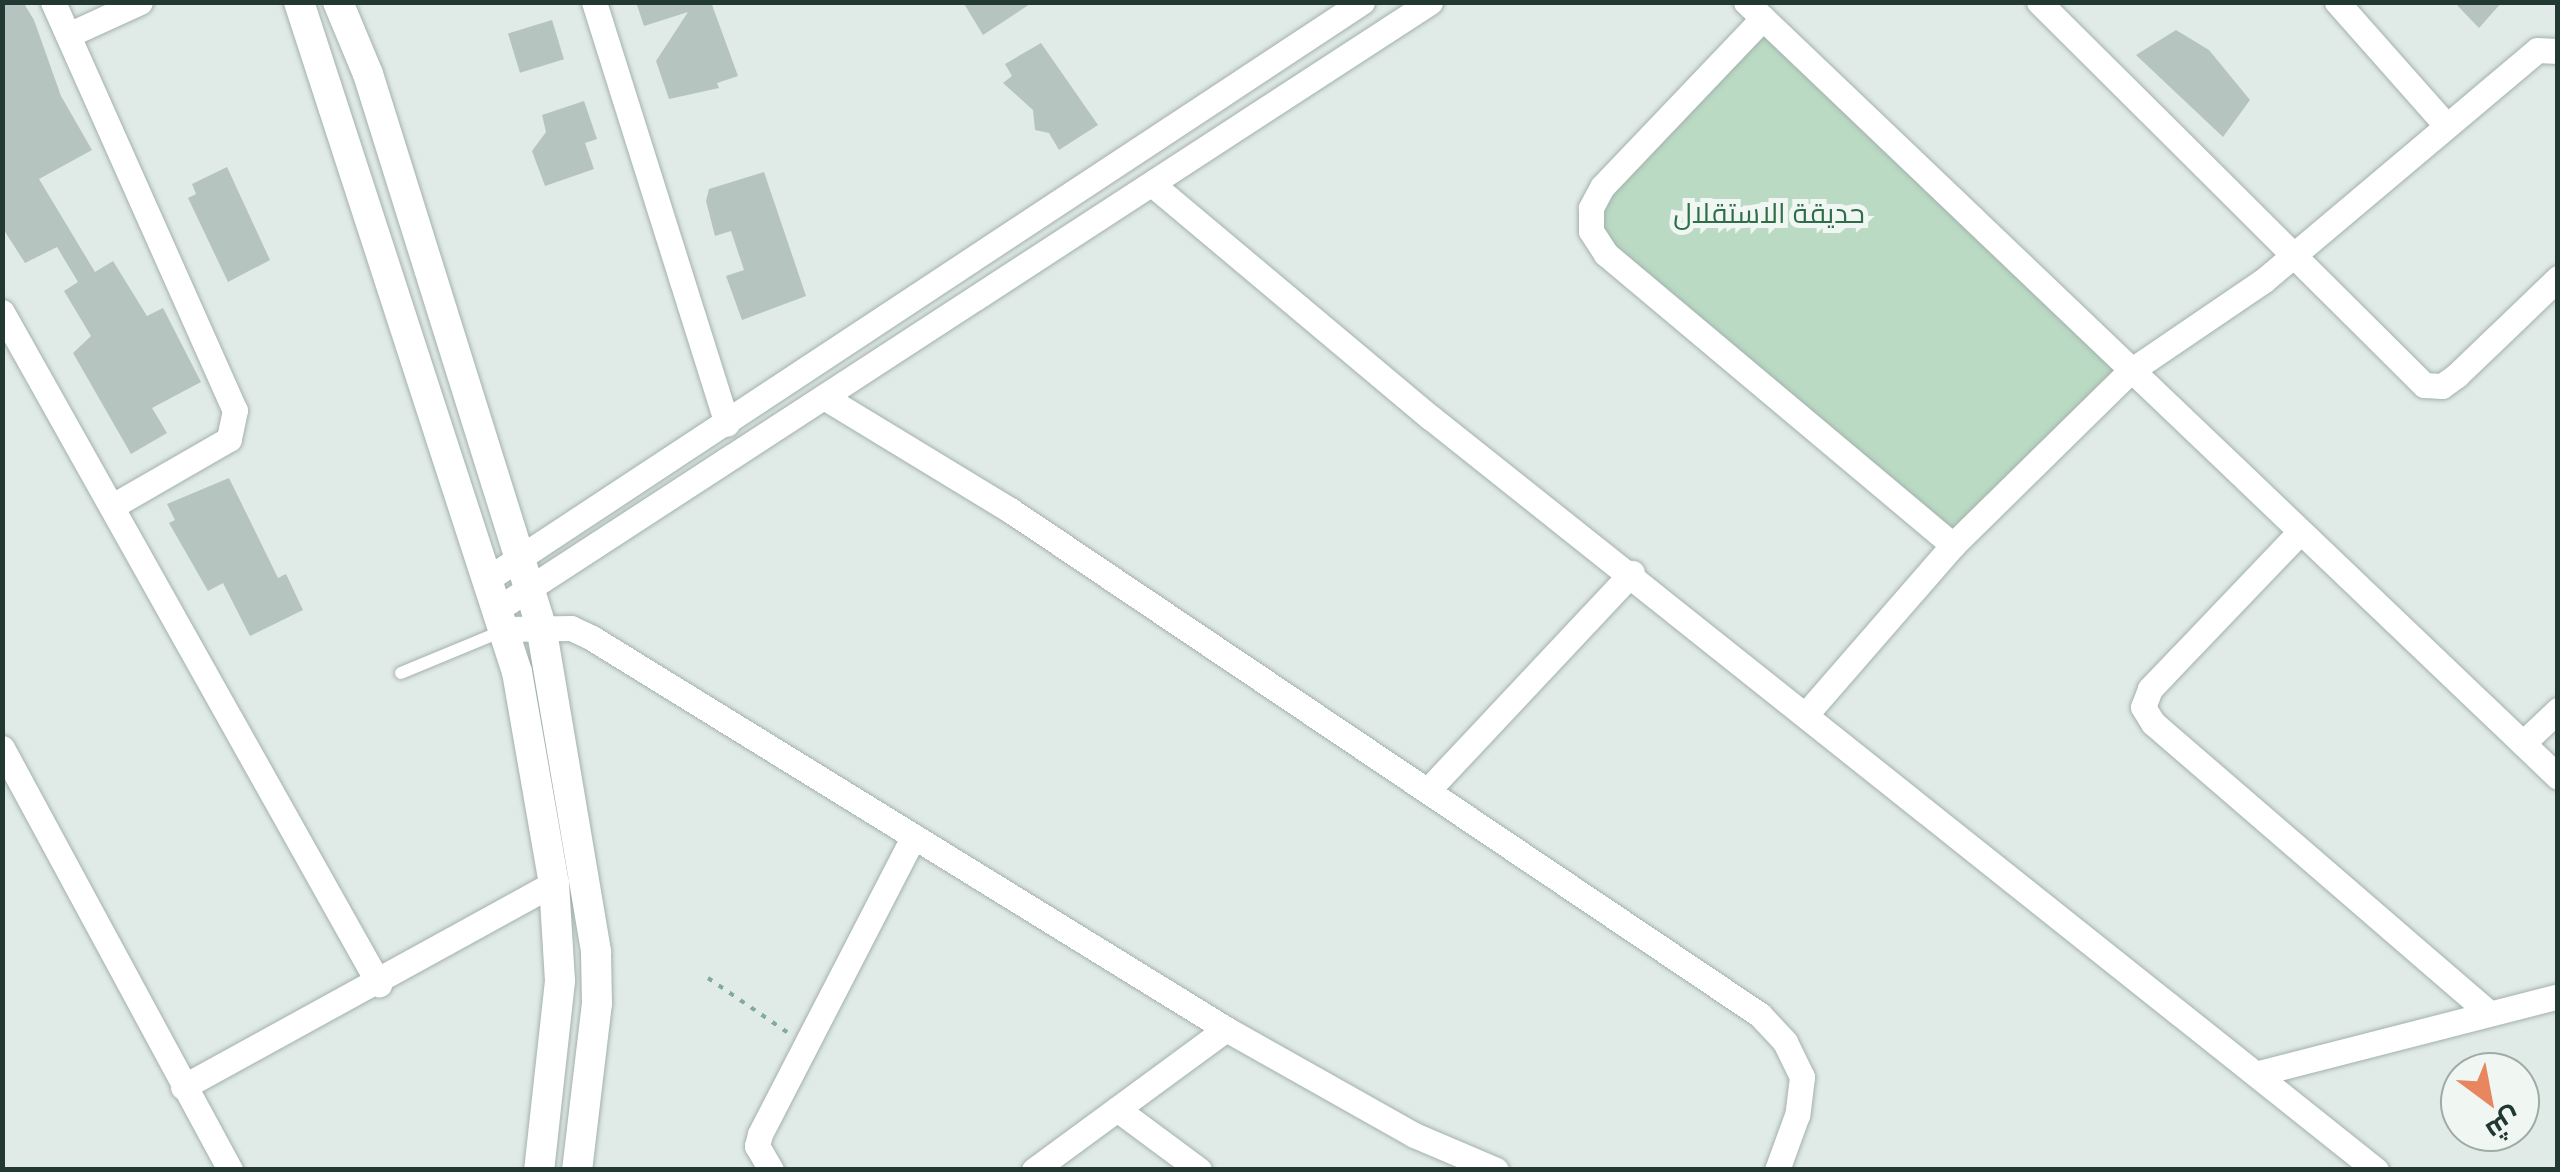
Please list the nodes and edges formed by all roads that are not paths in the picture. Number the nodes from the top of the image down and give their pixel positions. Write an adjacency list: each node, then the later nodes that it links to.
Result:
1 (53, 2): 11 (street)
2 (140, 2): 11 (street)
3 (300, 2): 26 (main road)
4 (338, 2): 25 (main road)
5 (594, 2): 20 (street)
6 (1362, 2): 20 (street)
7 (1430, 2): 14 (street)
8 (2039, 2): 15 (street)
9 (2337, 2): 13 (street)
10 (1755, 10): 18 (street); 23 (street)
11 (68, 35): 21 (street)
12 (2558, 51): 13 (street)
13 (2445, 124): 15 (street)
14 (1152, 184): 19 (street); 24 (street)
15 (2293, 257): 16 (street); 18 (street)
16 (2558, 278)
17 (2, 312): 21 (street)
18 (2130, 372): 22 (street); 23 (street)
19 (824, 398): 25 (street); 35 (street)
20 (727, 424): 25 (street)
21 (114, 505): 38 (street)
22 (2297, 535): 32 (street); 40 (street)
23 (1953, 545): 31 (street)
24 (1632, 573): 31 (street); 35 (street)
25 (524, 574): 26 (street); 27 (street); 28 (main road)
26 (489, 578): 27 (main road)
27 (503, 619): 28 (street); 29 (lane); 37 (main road)
28 (541, 626): 36 (street); 47 (main road)
29 (401, 673)
30 (2558, 710): 32 (street)
31 (1808, 713): 42 (street)
32 (2523, 743): 34 (street)
33 (2, 748): 43 (street)
34 (2558, 778)
35 (1428, 790): 52 (street)
36 (912, 838): 41 (street); 48 (street)
37 (554, 883): 38 (street); 46 (main road)
38 (380, 984): 43 (street)
39 (2558, 996): 40 (street)
40 (2488, 1012): 42 (street)
41 (1226, 1030): 44 (street); 51 (street)
42 (2259, 1073): 53 (street)
43 (183, 1087): 45 (street)
44 (1117, 1108): 49 (street); 50 (street)
45 (230, 1170)
46 (539, 1170)
47 (577, 1170)
48 (771, 1170)
49 (1034, 1170)
50 (1200, 1170)
51 (1496, 1170)
52 (1777, 1170)
53 (2376, 1170)

